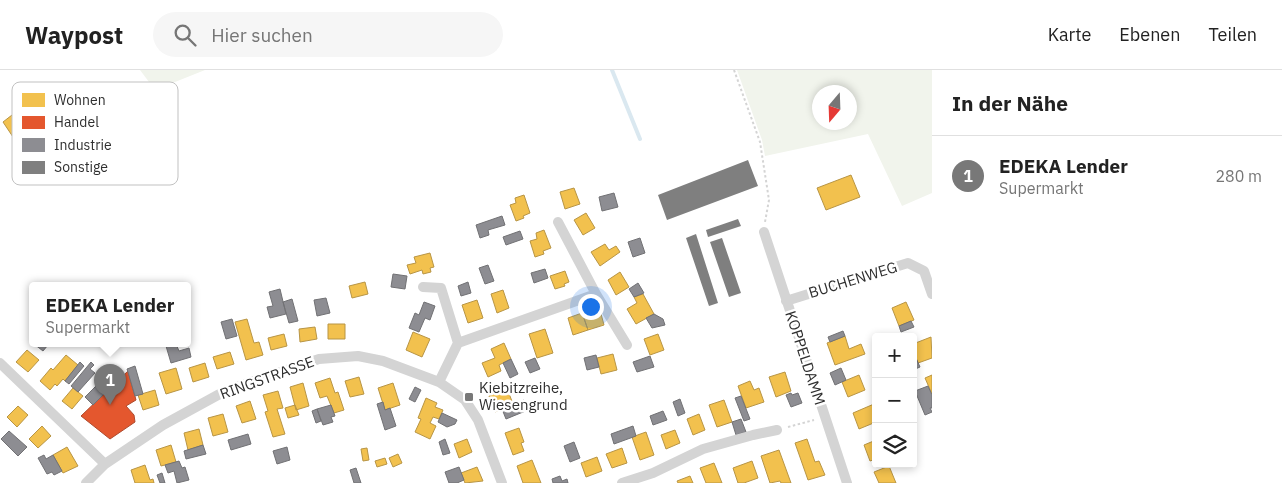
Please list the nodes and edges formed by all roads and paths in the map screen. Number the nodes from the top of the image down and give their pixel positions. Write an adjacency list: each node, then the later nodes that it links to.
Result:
1 (734, 70): 3 (path)
2 (558, 222): 5 (street)
3 (764, 232): 7 (street, KOPPELDAMM)
4 (423, 287): 8 (street)
5 (596, 294): 8 (street); 9 (street)
6 (932, 294): 7 (street, BUCHENWEG)
7 (786, 301): 18 (street, KOPPELDAMM)
8 (458, 344): 11 (street)
9 (626, 344)
10 (0, 362): 14 (street)
11 (439, 382): 14 (street, RINGSTRASSE); 16 (street, RINGSTRASSE)
12 (809, 422): 13 (path)
13 (776, 430): 17 (street)
14 (104, 464): 15 (street, RINGSTRASSE)
15 (86, 483)
16 (502, 483)
17 (622, 483)
18 (847, 483)

